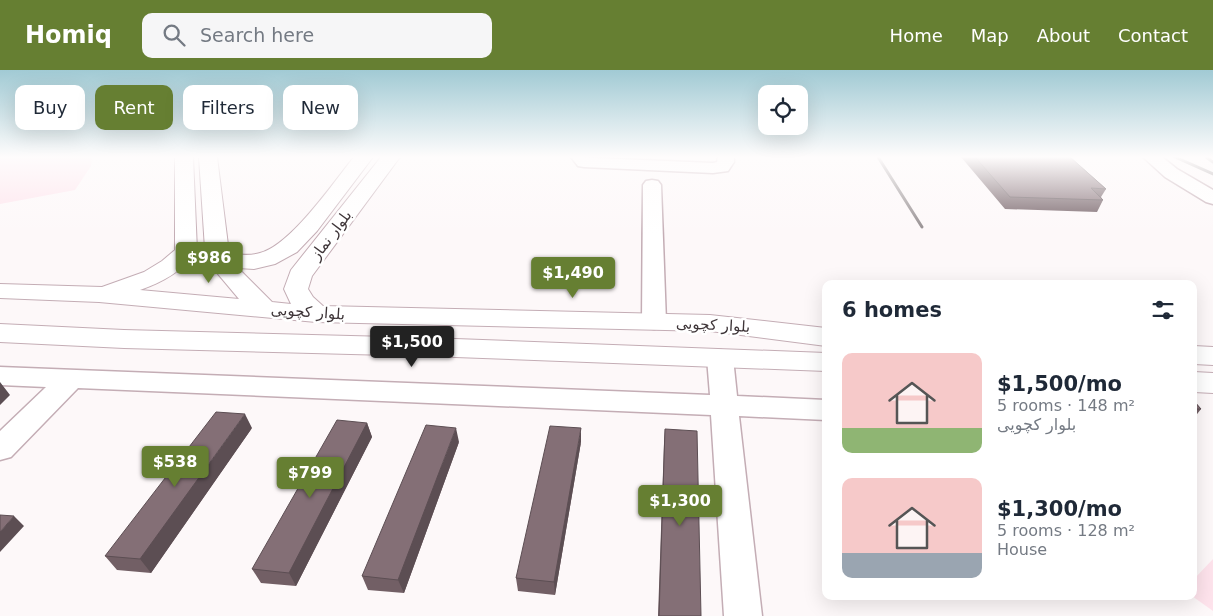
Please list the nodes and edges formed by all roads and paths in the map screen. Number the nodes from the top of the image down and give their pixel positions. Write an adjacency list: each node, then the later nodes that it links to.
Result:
1 (185, 182): 10 (main road)
2 (210, 182): 8 (main road)
3 (344, 182): 8 (main road, بلوار نماز)
4 (372, 182): 12 (main road, بلوار نماز)
5 (1188, 182): 7 (lane)
6 (652, 185): 13 (lane)
7 (1213, 198)
8 (220, 259): 11 (main road)
9 (0, 291): 10 (main road, بلوار کچویی)
10 (99, 294): 11 (main road, بلوار کچویی)
11 (265, 310): 12 (main road, بلوار کچویی)
12 (316, 314): 13 (main road, بلوار کچویی)
13 (654, 322): 15 (main road, بلوار کچویی); 18 (main road)
14 (0, 333): 18 (main road, بلوار کچویی)
15 (822, 336)
16 (1197, 344): 17 (main road)
17 (1213, 345)
18 (659, 355): 21 (main road, بلوار کچویی)
19 (1197, 355): 20 (main road)
20 (1213, 356)
21 (720, 358): 22 (main road, بلوار کچویی); 29 (lane)
22 (822, 362)
23 (1197, 372): 24 (main road)
24 (1213, 372)
25 (0, 376): 26 (lane)
26 (71, 379): 29 (lane); 31 (lane)
27 (1197, 382): 28 (main road)
28 (1213, 383)
29 (724, 406): 30 (lane); 32 (lane)
30 (822, 410)
31 (0, 449)
32 (743, 616)

